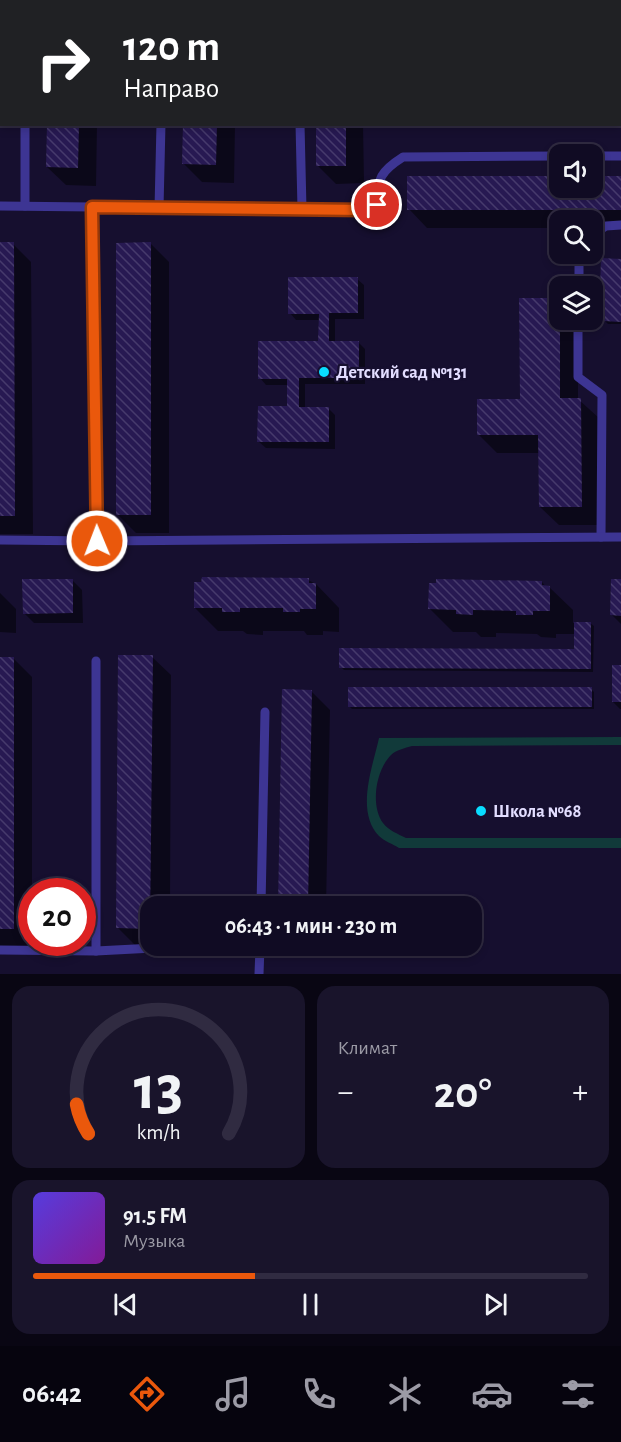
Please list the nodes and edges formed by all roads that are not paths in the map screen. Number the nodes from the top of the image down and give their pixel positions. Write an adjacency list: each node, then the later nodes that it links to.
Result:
1 (25, 126): 8 (lane)
2 (161, 126): 10 (lane)
3 (300, 126): 11 (lane)
4 (549, 156): 11 (lane)
5 (603, 156): 6 (lane)
6 (621, 156)
7 (0, 206): 8 (lane)
8 (25, 206): 9 (lane)
9 (92, 207): 10 (lane); 18 (lane)
10 (159, 208): 11 (lane)
11 (302, 209)
12 (621, 225): 13 (lane)
13 (603, 228)
14 (579, 330): 15 (lane)
15 (601, 537): 16 (lane); 18 (lane)
16 (621, 537)
17 (0, 540): 18 (lane)
18 (97, 541)
19 (96, 661): 21 (lane)
20 (265, 712): 22 (lane)
21 (96, 878)
22 (261, 896)
23 (140, 949): 26 (lane)
24 (0, 950): 25 (lane)
25 (18, 950)
26 (96, 951)
27 (260, 956): 28 (lane)
28 (260, 974)

